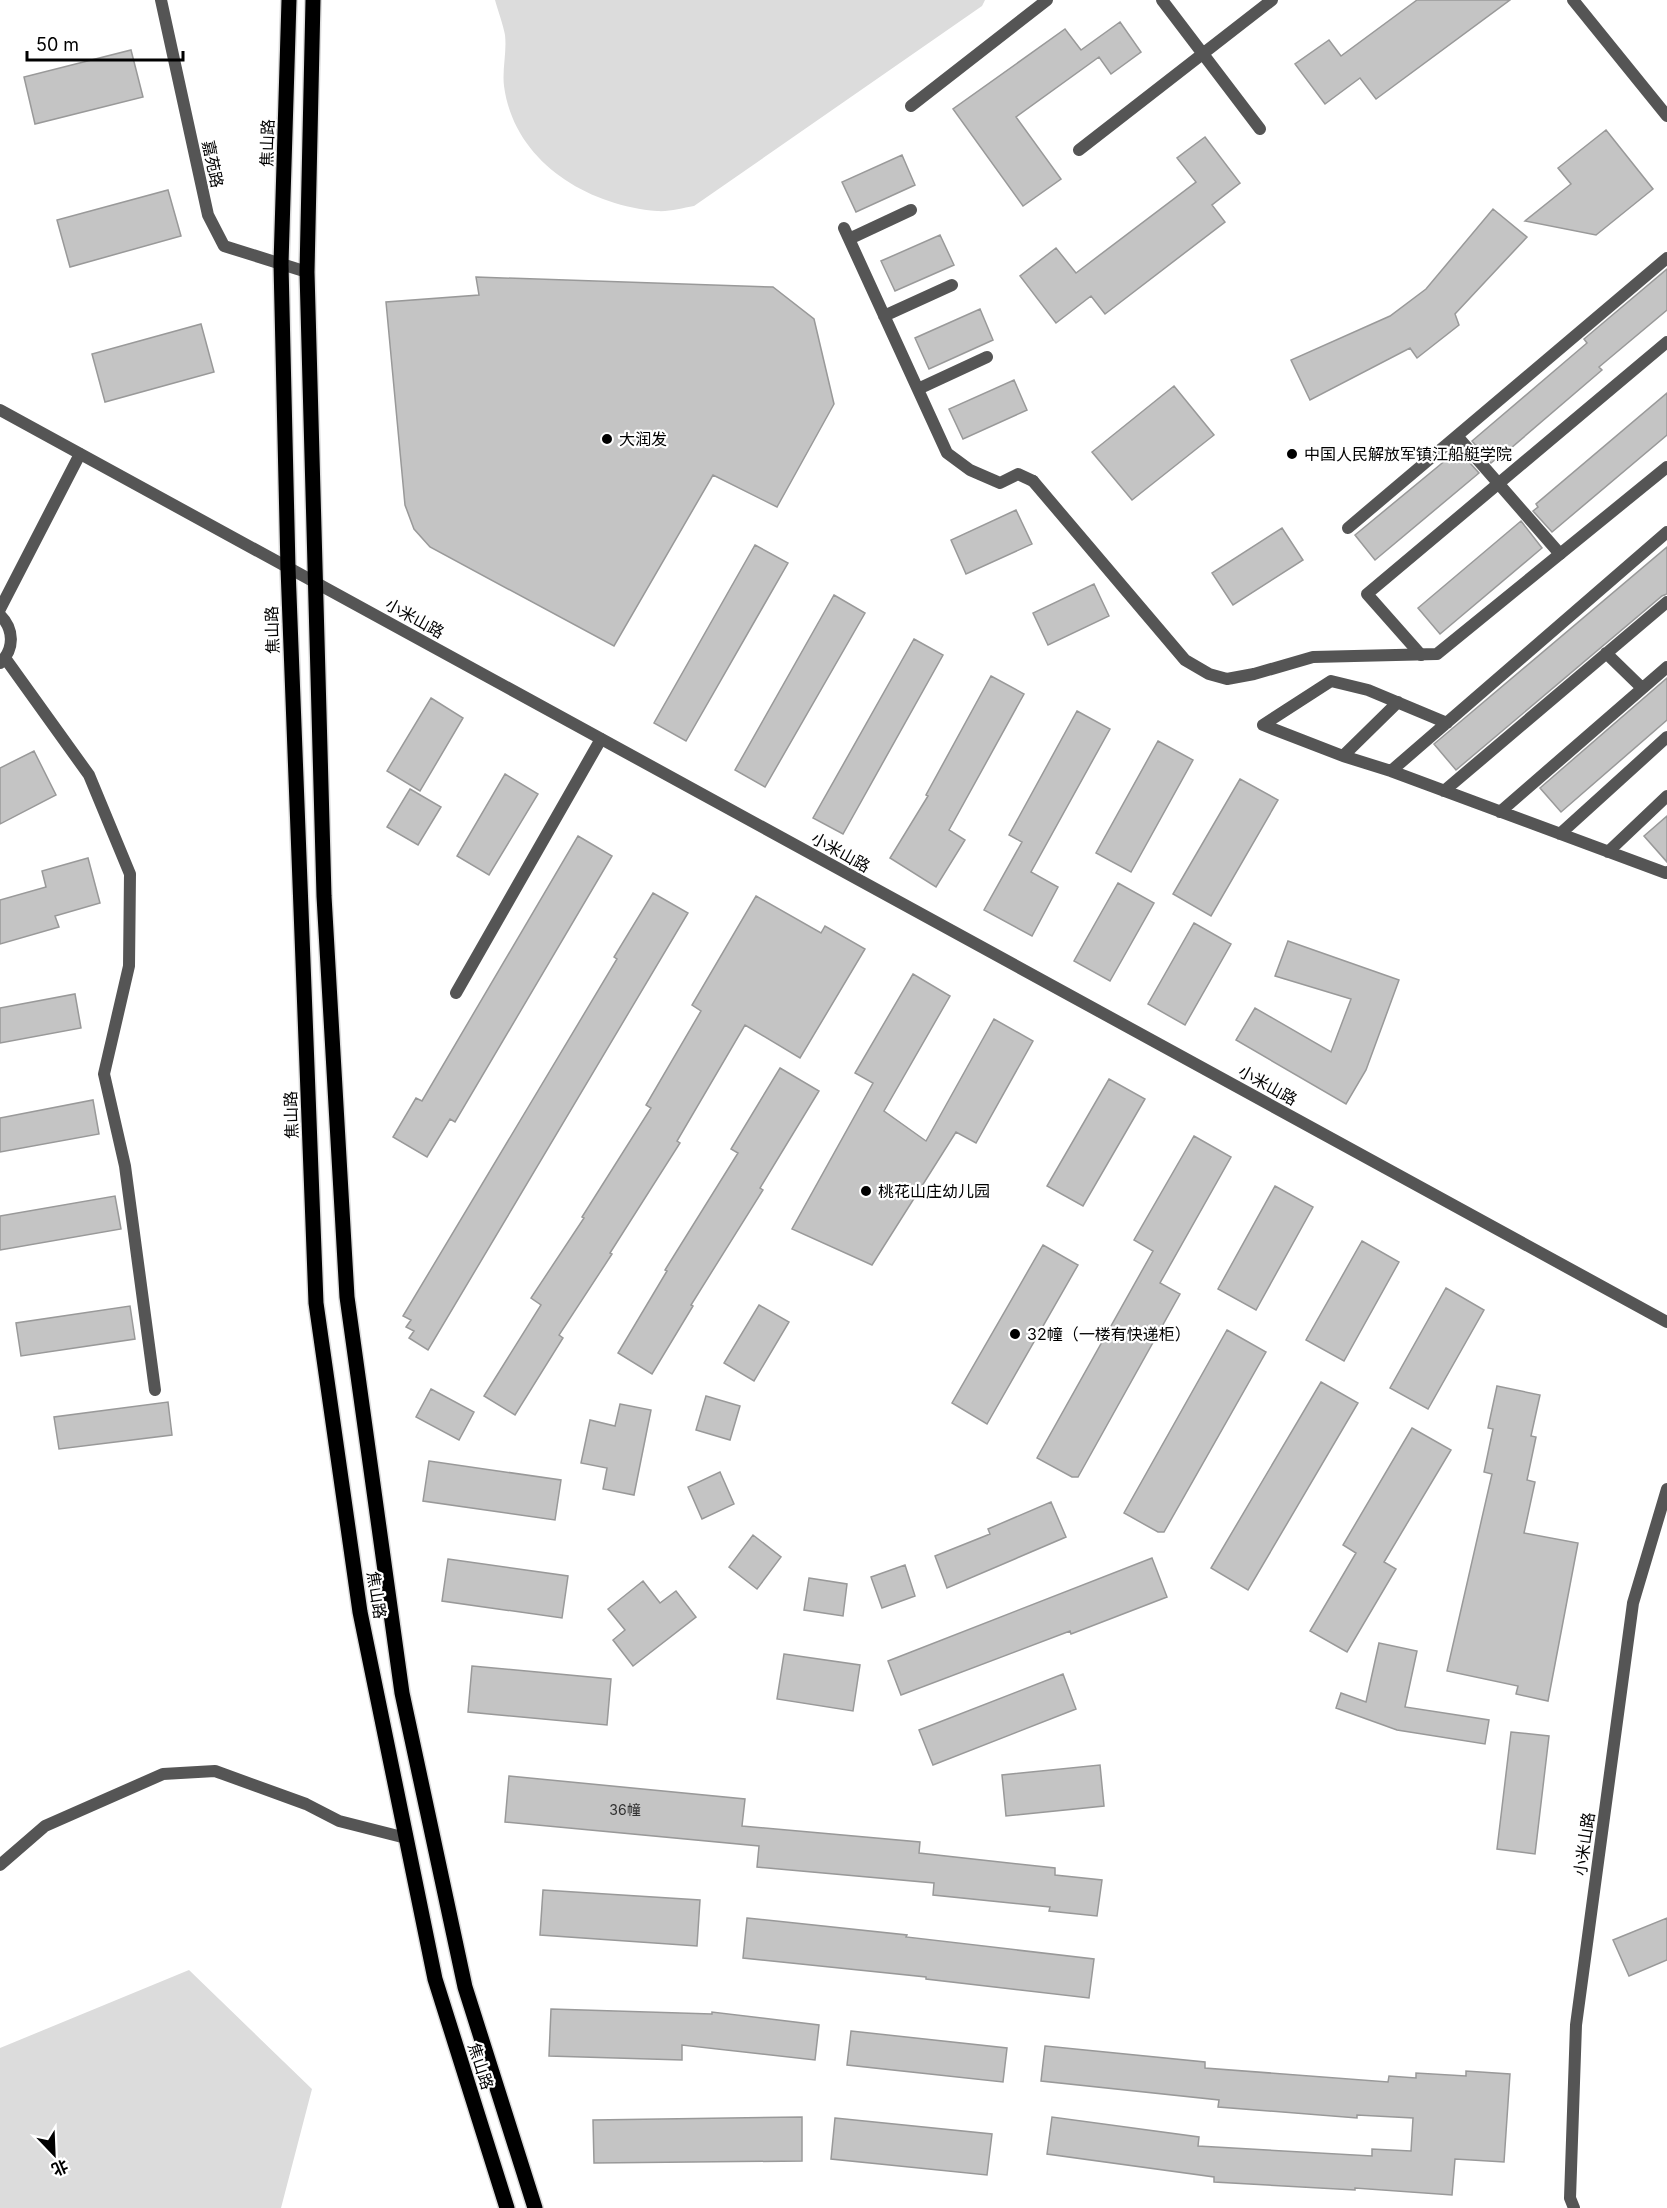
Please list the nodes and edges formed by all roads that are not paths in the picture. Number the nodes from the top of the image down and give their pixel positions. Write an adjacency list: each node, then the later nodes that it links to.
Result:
1 (161, 0): 15 (street, 嘉苑路)
2 (289, 0): 15 (main road, 焦山路)
3 (313, 0): 16 (main road, 焦山路)
4 (1047, 0): 9 (street)
5 (1162, 0): 8 (street)
6 (1272, 0): 8 (street)
7 (1573, 0): 10 (street)
8 (1203, 54): 11 (street); 12 (street)
9 (911, 106)
10 (1667, 116)
11 (1260, 129)
12 (1079, 150)
13 (911, 210): 18 (street)
14 (1667, 258): 23 (street)
15 (281, 264): 16 (street, 嘉苑路); 30 (main road, 焦山路)
16 (307, 272): 31 (main road, 焦山路)
17 (952, 285): 18 (street)
18 (884, 316): 21 (street)
19 (1667, 342): 26 (street)
20 (987, 357): 21 (street)
21 (918, 389): 36 (street)
22 (0, 410): 24 (street, 小米山路)
23 (1457, 436): 26 (street); 27 (street)
24 (80, 454): 30 (street, 小米山路); 33 (street)
25 (1667, 468): 29 (street)
26 (1499, 483): 29 (street); 36 (street)
27 (1348, 528)
28 (1667, 532): 41 (street)
29 (1560, 554): 36 (street)
30 (288, 568): 31 (street, 小米山路); 56 (main road, 焦山路)
31 (316, 584): 43 (street, 小米山路); 59 (main road, 焦山路)
32 (1667, 602): 35 (street)
33 (0, 609)
34 (0, 615): 37 (street)
35 (1606, 653): 39 (street); 46 (street)
36 (1421, 655)
37 (3, 660): 54 (street)
38 (1667, 667): 39 (street)
39 (1642, 688): 48 (street)
40 (1398, 702): 41 (street); 44 (street); 44 (street)
41 (1447, 723): 45 (street)
42 (1667, 736): 49 (street)
43 (601, 739): 52 (street); 53 (street, 小米山路)
44 (1343, 756): 45 (street)
45 (1391, 771): 46 (street)
46 (1444, 791): 48 (street)
47 (1667, 796): 50 (street)
48 (1500, 812): 49 (street)
49 (1560, 834): 50 (street)
50 (1608, 852): 51 (street)
51 (1667, 872)
52 (456, 993)
53 (1667, 1322)
54 (155, 1390)
55 (1667, 1489): 60 (street, 小米山路)
56 (406, 1838): 57 (street); 58 (main road, 焦山路)
57 (0, 1865)
58 (507, 2208)
59 (535, 2208)
60 (1574, 2208)

